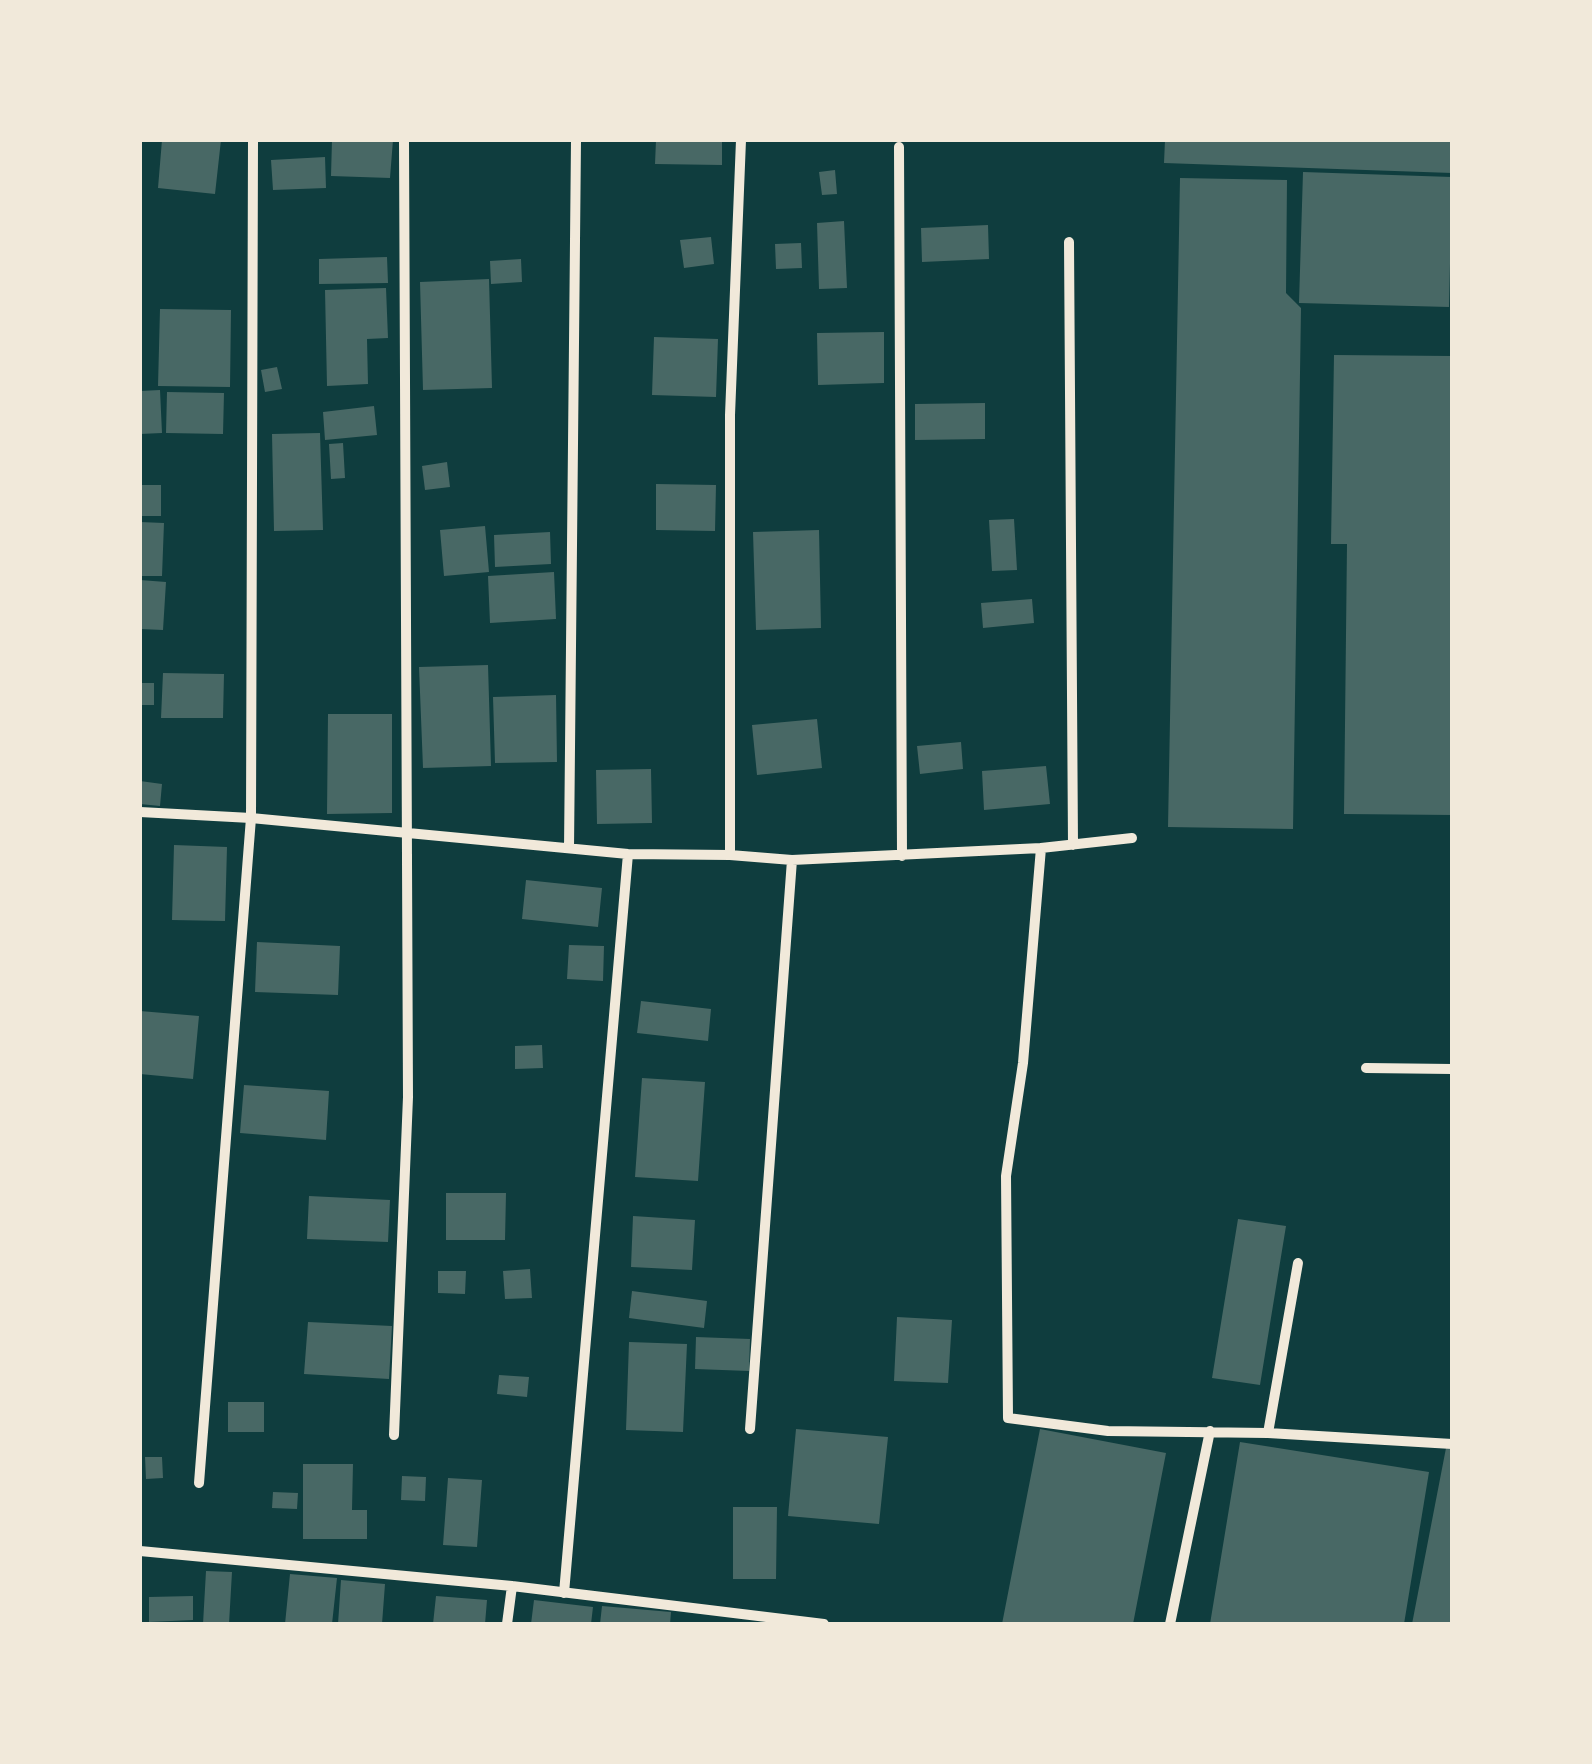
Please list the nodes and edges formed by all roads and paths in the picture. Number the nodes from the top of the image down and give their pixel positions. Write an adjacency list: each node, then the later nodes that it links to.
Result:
1 (253, 140): 8 (street)
2 (404, 140): 9 (street)
3 (576, 140): 12 (street)
4 (741, 140): 15 (street)
5 (898, 148): 16 (street)
6 (1069, 242): 11 (street)
7 (140, 812): 8 (street)
8 (251, 818): 9 (street); 26 (street)
9 (409, 833): 12 (street); 24 (street)
10 (1132, 838): 11 (street)
11 (1073, 845): 13 (street)
12 (569, 848): 14 (street)
13 (1041, 848): 16 (street); 22 (street)
14 (628, 854): 15 (street); 29 (street)
15 (730, 855): 17 (street)
16 (902, 856): 17 (street)
17 (792, 860): 21 (street)
18 (1366, 1068): 19 (street)
19 (1452, 1070)
20 (1298, 1263): 23 (street)
21 (750, 1429)
22 (1210, 1432): 23 (street); 32 (street)
23 (1268, 1432): 25 (street)
24 (394, 1435)
25 (1452, 1444)
26 (199, 1483)
27 (140, 1551): 28 (street)
28 (512, 1586): 29 (street); 30 (street)
29 (564, 1593): 31 (street)
30 (508, 1624)
31 (824, 1624)
32 (1170, 1624)

